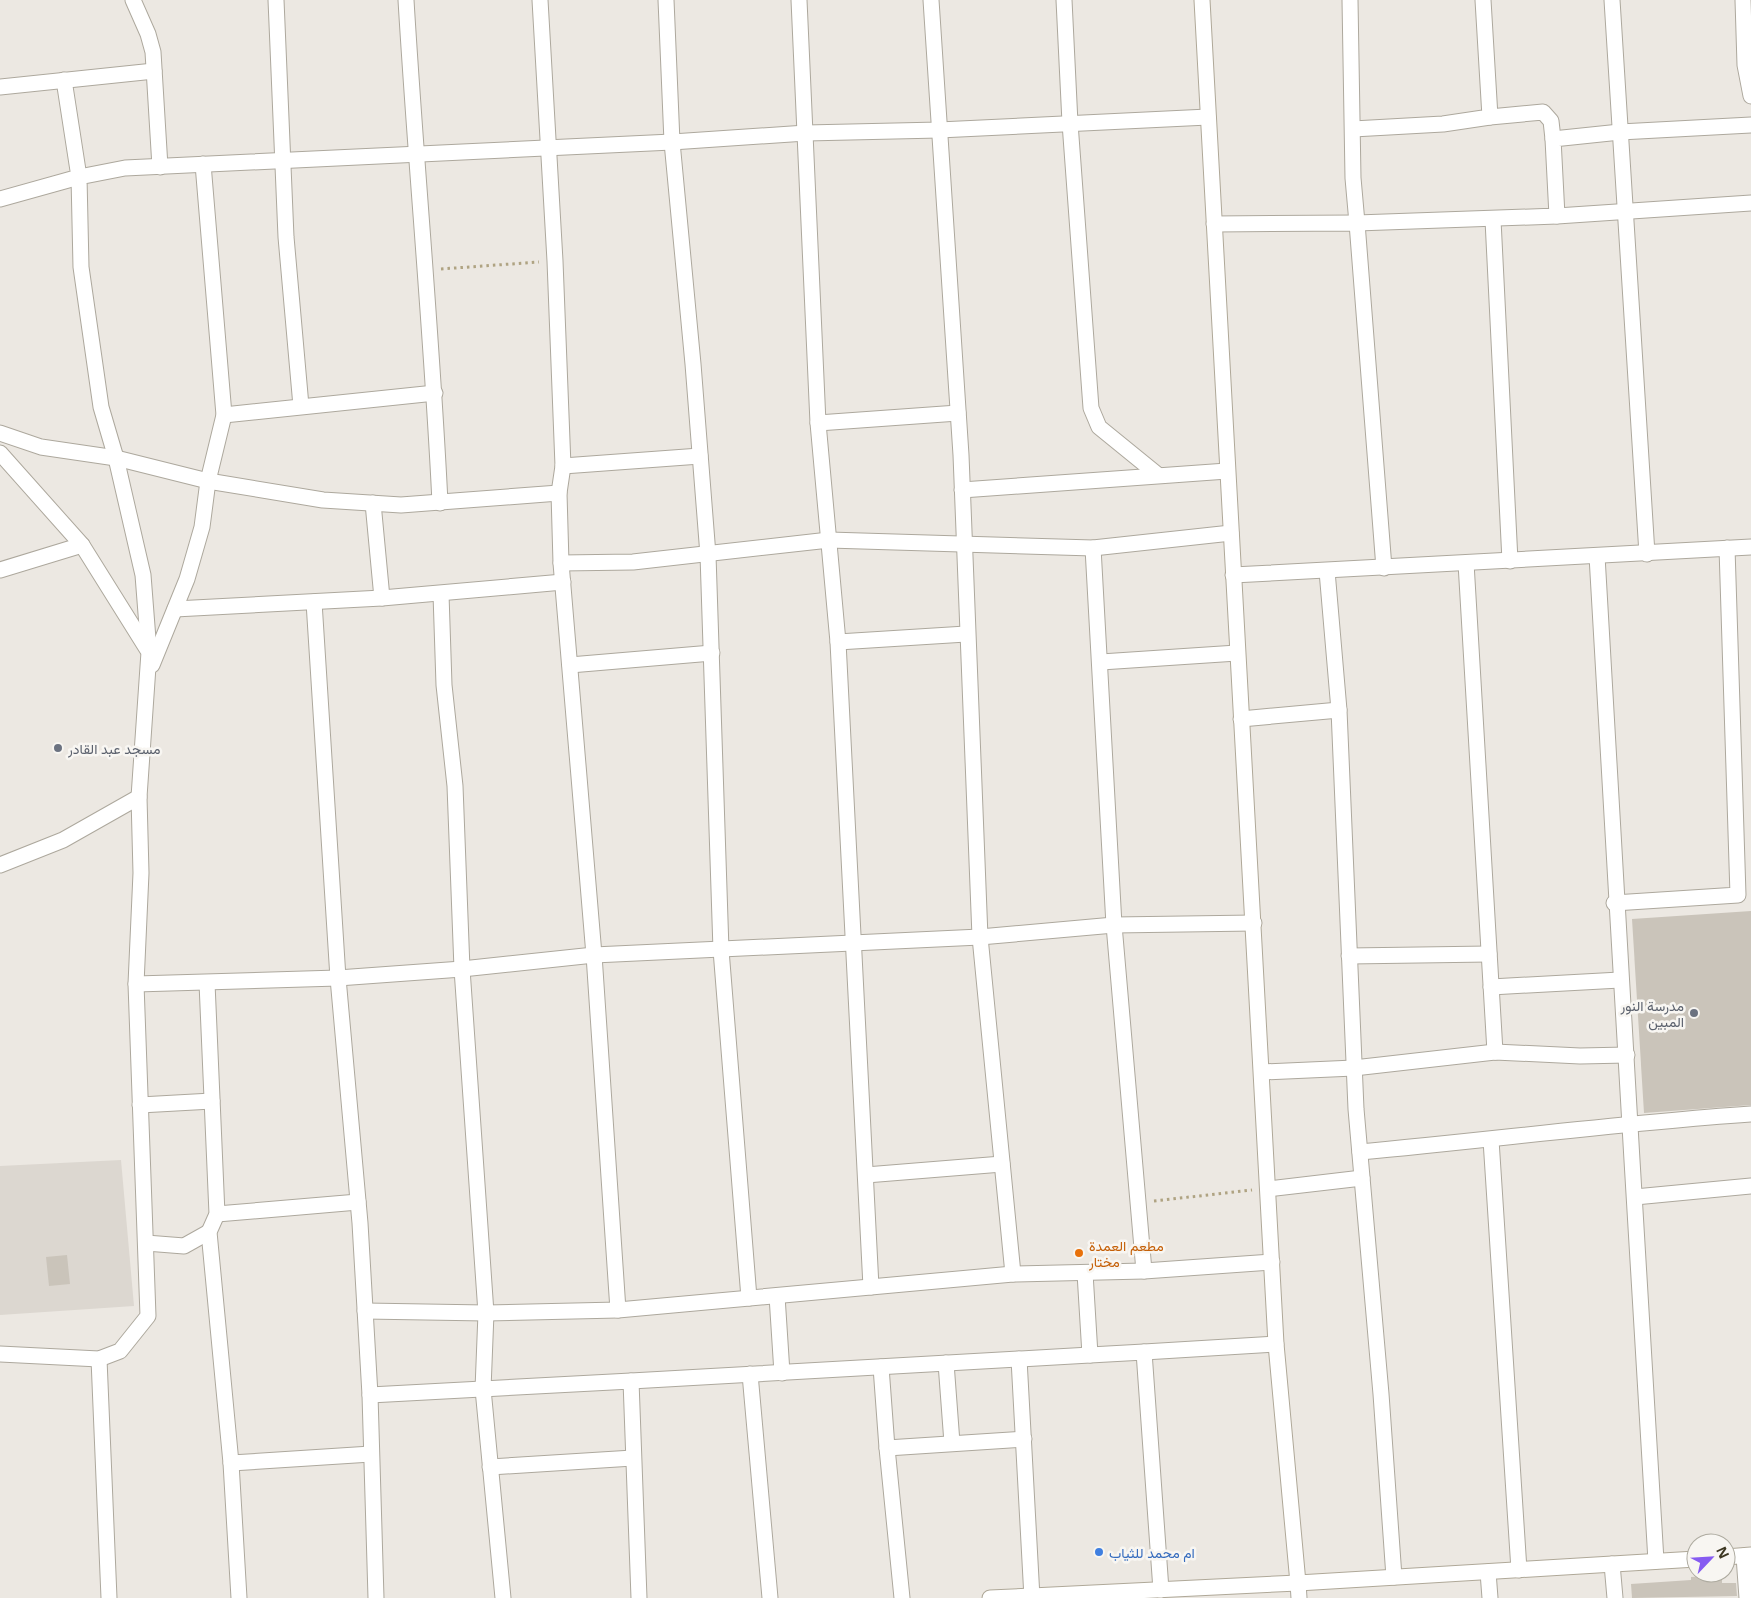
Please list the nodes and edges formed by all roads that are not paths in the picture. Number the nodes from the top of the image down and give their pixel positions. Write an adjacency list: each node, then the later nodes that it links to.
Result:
1 (133, 0): 14 (street)
2 (276, 0): 30 (street)
3 (406, 0): 29 (street)
4 (540, 0): 28 (street)
5 (666, 0): 27 (street)
6 (799, 0): 25 (street)
7 (931, 0): 23 (street)
8 (1064, 0): 20 (street)
9 (1202, 0): 18 (street)
10 (1350, 0): 22 (street)
11 (1484, 0): 19 (street)
12 (1612, 0): 24 (street)
13 (1743, 0): 17 (street)
14 (154, 71): 15 (street); 32 (street)
15 (64, 80): 16 (street); 33 (street)
16 (0, 87)
17 (1751, 96)
18 (1208, 116): 20 (street); 40 (street)
19 (1490, 116): 22 (street); 26 (street)
20 (1070, 123): 23 (street); 52 (street)
21 (1751, 125): 24 (street)
22 (1353, 129): 39 (street)
23 (939, 130): 25 (street); 43 (street)
24 (1620, 132): 26 (street); 36 (street)
25 (806, 133): 27 (street); 45 (street)
26 (1553, 139): 37 (street)
27 (672, 142): 28 (street); 48 (street)
28 (548, 148): 29 (street); 50 (street)
29 (415, 154): 30 (street); 41 (street)
30 (281, 160): 31 (street); 42 (street)
31 (203, 164): 32 (street); 44 (street)
32 (160, 167): 33 (street)
33 (79, 178): 34 (street); 49 (street)
34 (0, 199)
35 (1751, 203): 36 (street)
36 (1624, 211): 37 (street); 66 (street)
37 (1557, 216): 38 (street)
38 (1494, 220): 39 (street); 68 (street)
39 (1357, 223): 40 (street); 71 (street)
40 (1214, 224): 51 (street)
41 (435, 393): 42 (street); 57 (street)
42 (301, 406): 44 (street)
43 (958, 413): 45 (street); 54 (street)
44 (224, 414): 53 (street)
45 (818, 423): 59 (street)
46 (0, 433): 49 (street)
47 (0, 453): 60 (street)
48 (700, 456): 50 (street); 65 (street)
49 (116, 458): 53 (street); 82 (street)
50 (562, 466): 55 (street)
51 (1227, 471): 52 (street); 58 (street)
52 (1158, 475): 54 (street)
53 (208, 481): 56 (street); 79 (street)
54 (962, 490): 61 (street)
55 (559, 493): 57 (street); 70 (street)
56 (373, 503): 57 (street); 77 (street)
57 (440, 503)
58 (1230, 533): 63 (street); 74 (street)
59 (829, 540): 61 (street); 65 (street); 81 (street)
60 (82, 545): 72 (street); 82 (street)
61 (965, 546): 63 (street); 80 (street)
62 (1751, 547): 64 (street)
63 (1093, 548): 85 (street)
64 (1727, 548): 66 (street); 92 (street)
65 (708, 554): 70 (street); 83 (street)
66 (1647, 554): 67 (street)
67 (1597, 556): 68 (street); 93 (street)
68 (1510, 561): 69 (street)
69 (1466, 562): 71 (street); 99 (street)
70 (561, 563): 75 (street)
71 (1384, 568): 73 (street)
72 (0, 570)
73 (1327, 571): 74 (street); 88 (street)
74 (1233, 575): 84 (street)
75 (563, 582): 76 (street); 86 (street)
76 (440, 594): 77 (street); 102 (street)
77 (382, 598): 78 (street)
78 (314, 602): 79 (street); 103 (street)
79 (175, 609): 87 (street)
80 (966, 634): 81 (street); 96 (street)
81 (838, 642): 97 (street)
82 (149, 652): 87 (street)
83 (712, 653): 86 (street); 98 (street)
84 (1237, 653): 85 (street); 89 (street)
85 (1100, 662): 95 (street)
86 (570, 665): 100 (street)
87 (148, 673): 90 (street)
88 (1339, 710): 89 (street); 101 (street)
89 (1241, 720): 94 (street)
90 (139, 797): 91 (street); 106 (street)
91 (0, 865)
92 (1744, 894): 93 (street)
93 (1614, 903): 104 (street)
94 (1254, 923): 95 (street); 111 (street)
95 (1114, 925): 96 (street); 129 (street)
96 (980, 937): 97 (street); 118 (street)
97 (854, 941): 98 (street); 119 (street)
98 (722, 950): 100 (street); 134 (street)
99 (1489, 954): 101 (street); 107 (street)
100 (594, 955): 102 (street); 136 (street)
101 (1349, 956): 110 (street)
102 (462, 969): 103 (street); 137 (street)
103 (338, 978): 105 (street); 124 (street)
104 (1620, 980): 107 (street); 109 (street)
105 (207, 983): 106 (street); 112 (street)
106 (136, 984): 113 (street)
107 (1491, 987): 108 (street)
108 (1495, 1052): 109 (street); 110 (street)
109 (1627, 1055): 115 (street)
110 (1354, 1068): 111 (street); 117 (street)
111 (1262, 1072): 122 (street)
112 (212, 1101): 113 (street); 125 (street)
113 (140, 1105): 127 (street)
114 (1751, 1114): 115 (street)
115 (1631, 1122): 116 (street); 123 (street)
116 (1490, 1140): 117 (street); 162 (street)
117 (1360, 1152): 120 (street)
118 (1002, 1164): 119 (street); 131 (street)
119 (866, 1175): 132 (street)
120 (1362, 1178): 122 (street); 164 (street)
121 (1751, 1186): 123 (street)
122 (1268, 1189): 128 (street)
123 (1635, 1197): 160 (street)
124 (358, 1202): 125 (street); 135 (street)
125 (217, 1214): 126 (street)
126 (209, 1232): 127 (street); 156 (street)
127 (146, 1243): 142 (street)
128 (1272, 1262): 129 (street); 138 (street)
129 (1144, 1271): 130 (street)
130 (1085, 1273): 131 (street); 141 (street)
131 (1013, 1274): 132 (street)
132 (871, 1287): 133 (street)
133 (777, 1296): 134 (street); 146 (street)
134 (749, 1298): 136 (street)
135 (365, 1310): 137 (street); 150 (street)
136 (618, 1310): 137 (street)
137 (486, 1313): 149 (street)
138 (1276, 1344): 139 (street); 165 (street)
139 (1144, 1352): 141 (street); 166 (street)
140 (0, 1354): 142 (street)
141 (1090, 1355): 143 (street)
142 (99, 1359): 168 (street)
143 (1019, 1359): 144 (street); 151 (street)
144 (946, 1363): 145 (street); 152 (street)
145 (881, 1367): 146 (street); 153 (street)
146 (782, 1372): 147 (street)
147 (750, 1374): 148 (street); 173 (street)
148 (631, 1381): 149 (street); 155 (street)
149 (484, 1389): 150 (street); 157 (street)
150 (370, 1395): 154 (street)
151 (1024, 1439): 152 (street); 167 (street)
152 (952, 1443): 153 (street)
153 (887, 1448): 174 (street)
154 (372, 1454): 156 (street); 170 (street)
155 (633, 1458): 157 (street); 172 (street)
156 (231, 1463): 169 (street)
157 (490, 1467): 171 (street)
158 (1748, 1556): 178 (street)
159 (1686, 1560): 160 (street)
160 (1656, 1561): 161 (street)
161 (1612, 1564): 162 (street); 177 (street)
162 (1520, 1570): 163 (street)
163 (1488, 1572): 164 (street); 176 (street)
164 (1394, 1578): 165 (street)
165 (1298, 1591): 166 (street)
166 (1153, 1593): 167 (street)
167 (1032, 1597): 175 (street)
168 (109, 1598)
169 (239, 1598)
170 (376, 1598)
171 (503, 1598)
172 (639, 1598)
173 (770, 1598)
174 (902, 1598)
175 (990, 1598)
176 (1490, 1598)
177 (1615, 1598)
178 (1747, 1598)

